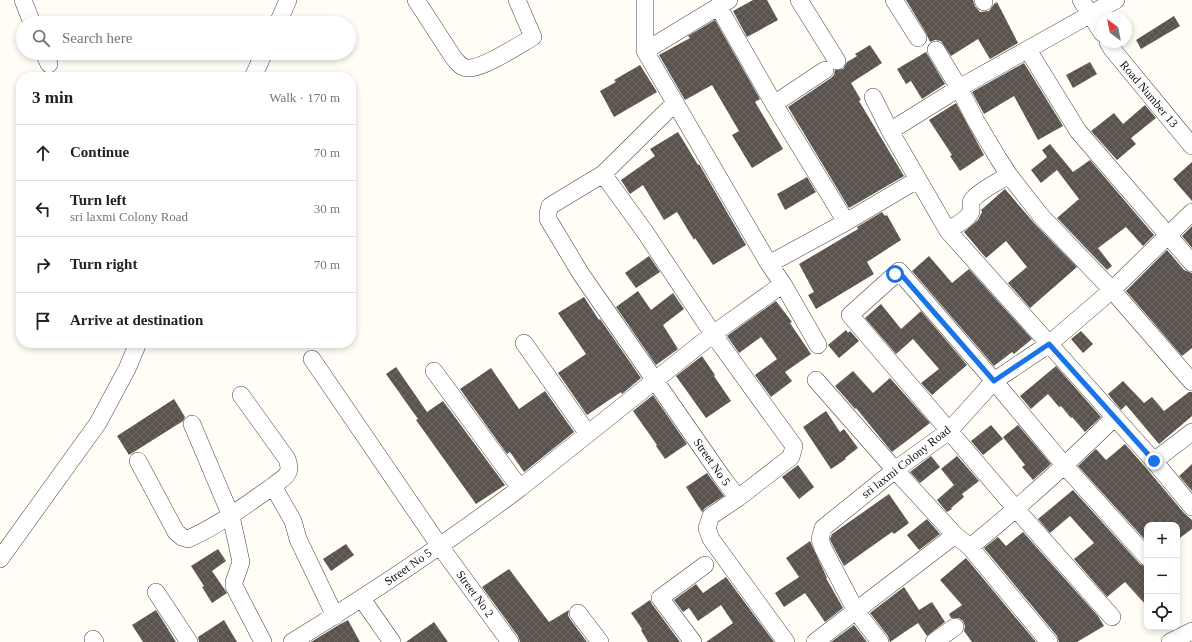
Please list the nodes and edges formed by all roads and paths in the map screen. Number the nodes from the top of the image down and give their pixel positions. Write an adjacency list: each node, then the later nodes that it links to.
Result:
1 (23, 0): 12 (street)
2 (288, 0): 13 (street)
3 (416, 0): 4 (street)
4 (517, 0)
5 (645, 0): 19 (street)
6 (799, 0): 25 (street)
7 (894, 0): 15 (street)
8 (1081, 0): 11 (street)
9 (1116, 0): 11 (street)
10 (724, 3): 19 (street); 25 (street)
11 (1091, 14): 14 (street); 18 (street)
12 (29, 16)
13 (281, 16)
14 (1096, 23)
15 (918, 38)
16 (1111, 48): 27 (street, Road Number 13)
17 (936, 50): 22 (street)
18 (1028, 50): 22 (street); 34 (street)
19 (645, 51): 24 (street)
20 (261, 60): 21 (street)
21 (255, 72)
22 (959, 88): 26 (street); 29 (street)
23 (872, 97): 26 (street)
24 (675, 103): 28 (street, Street No 5); 36 (street)
25 (774, 104): 32 (street)
26 (890, 131): 30 (street)
27 (1192, 146)
28 (603, 174): 39 (street); 46 (street, Street No 5)
29 (1009, 175): 33 (street); 38 (street)
30 (917, 180): 32 (street); 33 (street)
31 (1192, 212): 34 (street, sri laxmi Colony Road)
32 (846, 222): 36 (street)
33 (948, 231): 41 (street)
34 (1168, 235): 35 (street); 38 (street, sri laxmi Colony Road)
35 (1192, 263)
36 (769, 264): 37 (street)
37 (783, 284): 39 (street, Street No 5); 42 (street)
38 (1112, 290): 41 (street, sri laxmi Colony Road); 49 (street)
39 (713, 334): 46 (street, Street No 5); 62 (street)
40 (524, 343): 55 (street)
41 (1049, 344): 48 (street, sri laxmi Colony Road); 51 (street)
42 (818, 345)
43 (136, 348): 70 (street)
44 (312, 359): 67 (street, Street No 2)
45 (434, 371): 61 (street)
46 (654, 380): 55 (street, Street No 5); 62 (street, Street No 5)
47 (816, 380): 59 (street)
48 (994, 381): 53 (street, sri laxmi Colony Road); 53 (street); 58 (street)
49 (1192, 382)
50 (241, 395): 60 (street)
51 (1114, 418): 57 (street); 58 (street)
52 (192, 424): 65 (street)
53 (949, 431): 59 (street, sri laxmi Colony Road); 64 (street)
54 (1192, 432): 57 (street)
55 (588, 434): 61 (street, Street No 5)
56 (138, 461): 65 (street)
57 (1154, 461): 63 (street)
58 (1065, 466): 64 (street); 69 (street)
59 (895, 470): 66 (street); 74 (street, sri laxmi Colony Road)
60 (272, 486): 65 (street); 76 (street)
61 (520, 488): 67 (street, Street No 5)
62 (738, 498): 87 (street, Street No 5)
63 (1192, 507)
64 (1016, 509): 68 (street); 77 (street)
65 (231, 516): 81 (street)
66 (955, 535): 68 (street); 74 (street)
67 (439, 545): 73 (street, Street No 5); 84 (street, Street No 2)
68 (970, 547): 91 (street)
69 (1144, 554)
70 (0, 559)
71 (705, 565): 86 (street)
72 (156, 592): 80 (street)
73 (362, 598): 76 (street, Street No 5); 83 (street)
74 (856, 611): 88 (street); 89 (street, sri laxmi Colony Road)
75 (578, 613): 85 (street)
76 (335, 616): 82 (street, Street No 5)
77 (1112, 617)
78 (955, 628): 90 (street)
79 (1192, 632): 92 (street)
80 (189, 642)
81 (263, 642)
82 (292, 642)
83 (392, 642)
84 (510, 642)
85 (600, 642)
86 (693, 642)
87 (786, 642)
88 (815, 642)
89 (880, 642)
90 (934, 642)
91 (1050, 642)
92 (1170, 642)

